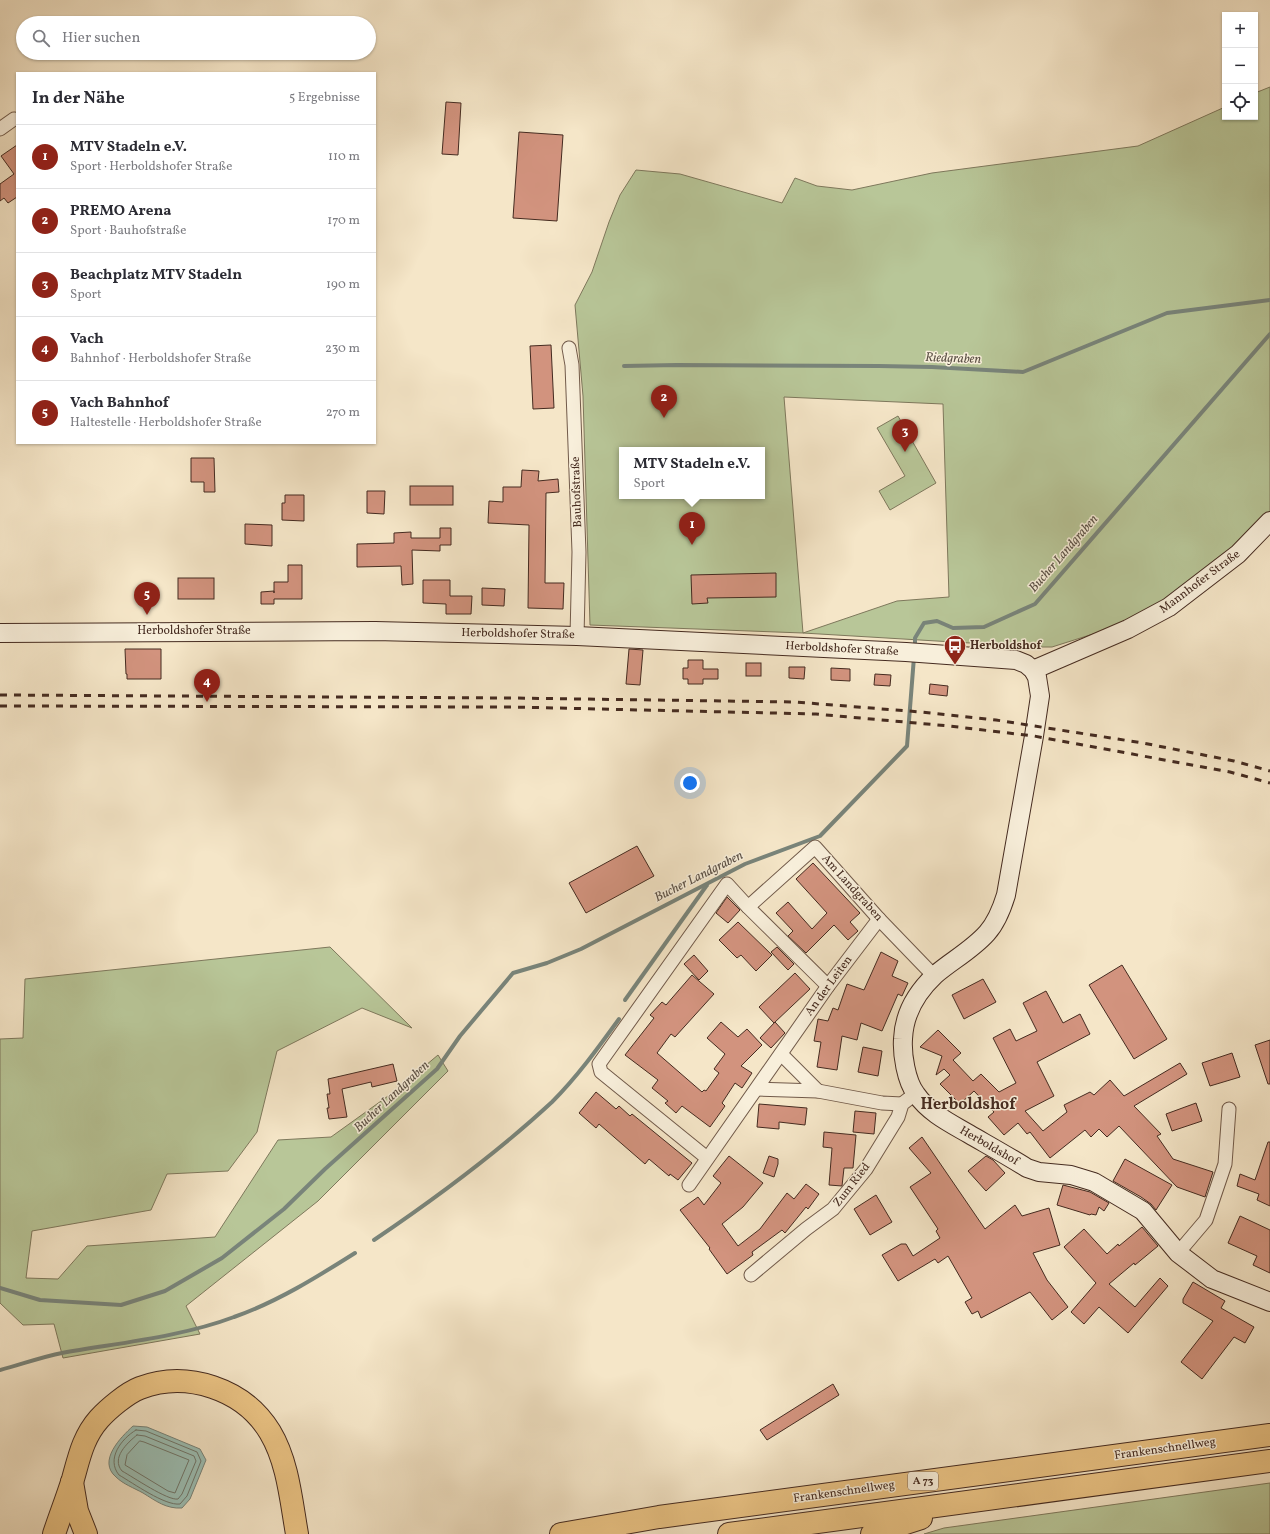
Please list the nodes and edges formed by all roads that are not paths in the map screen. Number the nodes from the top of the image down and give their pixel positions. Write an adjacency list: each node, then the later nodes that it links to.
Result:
1 (14, 119): 2 (street)
2 (0, 129)
3 (569, 348): 6 (street, Bauhofstraße)
4 (1270, 521): 7 (street, Mannhofer Straße)
5 (0, 633): 6 (street, Herboldshofer Straße)
6 (578, 636): 7 (street, Herboldshofer Straße)
7 (1033, 670): 10 (street, Herboldshof)
8 (748, 907): 9 (street, Am Landgraben); 11 (street); 17 (street)
9 (879, 919): 10 (street, Am Landgraben); 11 (street, An der Leiten)
10 (934, 976): 15 (street, Herboldshof)
11 (828, 986): 12 (street, An der Leiten)
12 (781, 1054): 13 (street, An der Leiten); 14 (street)
13 (757, 1089): 14 (street); 17 (street, An der Leiten)
14 (818, 1091): 15 (street)
15 (909, 1099): 19 (street, Herboldshof); 20 (street, Zum Ried)
16 (1230, 1109): 19 (street)
17 (707, 1158): 18 (street, An der Leiten)
18 (689, 1185)
19 (1178, 1253): 21 (street, Herboldshof)
20 (751, 1275)
21 (1270, 1302)
22 (1270, 1435): 29 (highway, Frankenschnellweg / A 73)
23 (1270, 1461): 25 (highway, Frankenschnellweg / A 73)
24 (72, 1480): 26 (highway); 27 (highway); 28 (highway)
25 (977, 1500): 30 (highway, Frankenschnellweg / A 73); 31 (highway)
26 (54, 1534)
27 (86, 1534)
28 (297, 1534)
29 (561, 1534)
30 (729, 1534)
31 (872, 1534)

